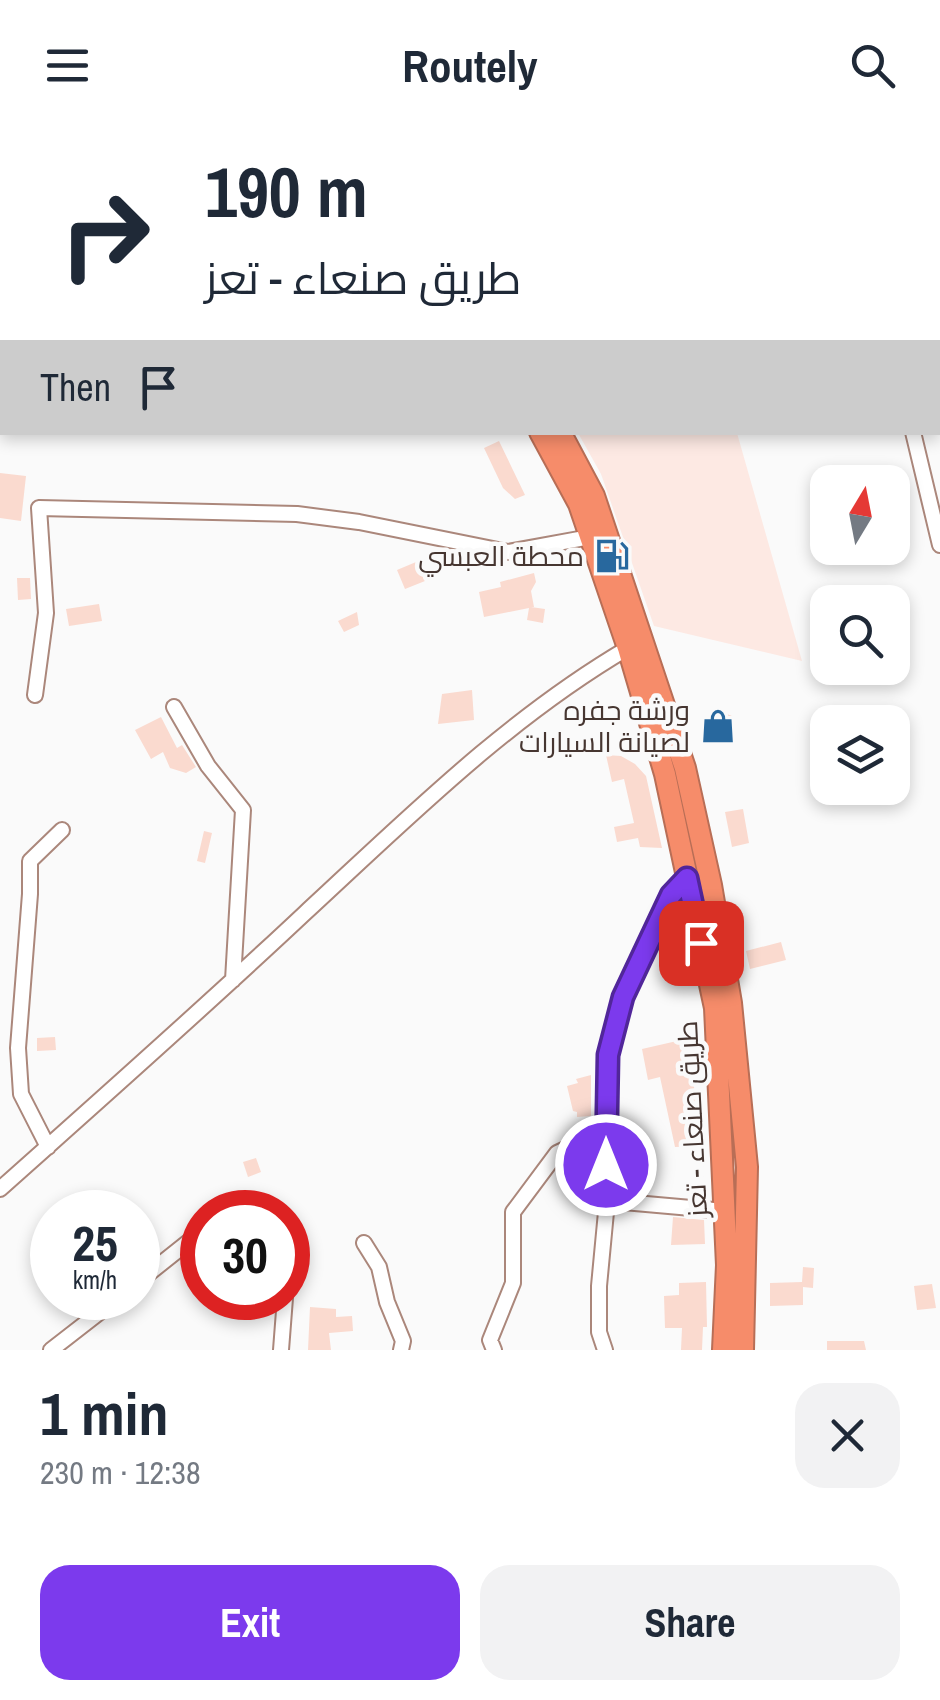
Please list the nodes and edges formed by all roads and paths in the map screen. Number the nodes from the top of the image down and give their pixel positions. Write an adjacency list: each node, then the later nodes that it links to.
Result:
1 (542, 435): 4 (highway, طريق صنعاء - تعز)
2 (562, 435): 28 (highway, طريق صنعاء - تعز)
3 (914, 435): 5 (street)
4 (590, 536): 6 (highway, طريق صنعاء - تعز); 7 (street)
5 (940, 545)
6 (628, 648): 10 (highway, طريق صنعاء - تعز); 11 (street)
7 (35, 695)
8 (174, 707): 11 (street)
9 (62, 830): 13 (street)
10 (687, 878): 12 (street); 16 (highway, طريق صنعاء - تعز)
11 (233, 980): 13 (street)
12 (606, 1130): 15 (street); 25 (street)
13 (48, 1146): 14 (street)
14 (2, 1180)
15 (602, 1200): 16 (street); 26 (street)
16 (725, 1211): 27 (highway, طريق صنعاء - تعز)
17 (364, 1243): 24 (street)
18 (180, 1248): 19 (street)
19 (160, 1264)
20 (90, 1320): 22 (street)
21 (283, 1320): 23 (street)
22 (51, 1350)
23 (280, 1350)
24 (401, 1350)
25 (494, 1350)
26 (606, 1350)
27 (724, 1350)
28 (743, 1350)

